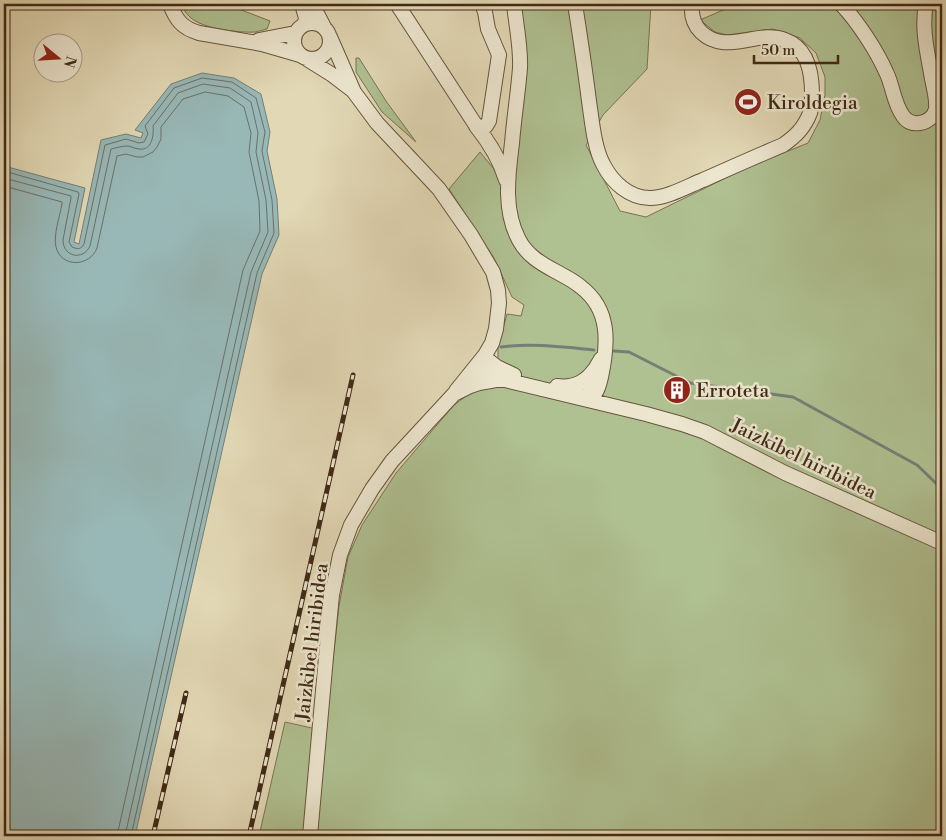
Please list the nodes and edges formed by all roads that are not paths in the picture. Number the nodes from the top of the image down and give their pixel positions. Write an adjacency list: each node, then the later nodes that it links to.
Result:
1 (170, 4): 13 (street)
2 (302, 4): 11 (street)
3 (312, 4): 12 (street)
4 (397, 4): 16 (street)
5 (482, 4): 16 (street)
6 (514, 4): 17 (street)
7 (575, 4): 8 (street)
8 (692, 4)
9 (841, 4): 10 (street)
10 (926, 4)
11 (300, 29): 12 (street); 13 (street); 14 (street)
12 (327, 32): 14 (street); 15 (street)
13 (249, 41): 14 (street)
14 (304, 57): 15 (street)
15 (354, 92): 18 (street)
16 (480, 127): 17 (street)
17 (507, 186): 19 (street)
18 (483, 358): 20 (street, Jaizkibel hiribidea); 21 (street); 22 (street)
19 (598, 372): 21 (street); 23 (street); 23 (street)
20 (505, 380): 21 (street, Jaizkibel hiribidea); 22 (street, Jaizkibel hiribidea)
21 (558, 390): 23 (street)
22 (454, 394): 25 (street, Jaizkibel hiribidea)
23 (602, 400): 24 (street, Jaizkibel hiribidea)
24 (942, 543)
25 (310, 836)

